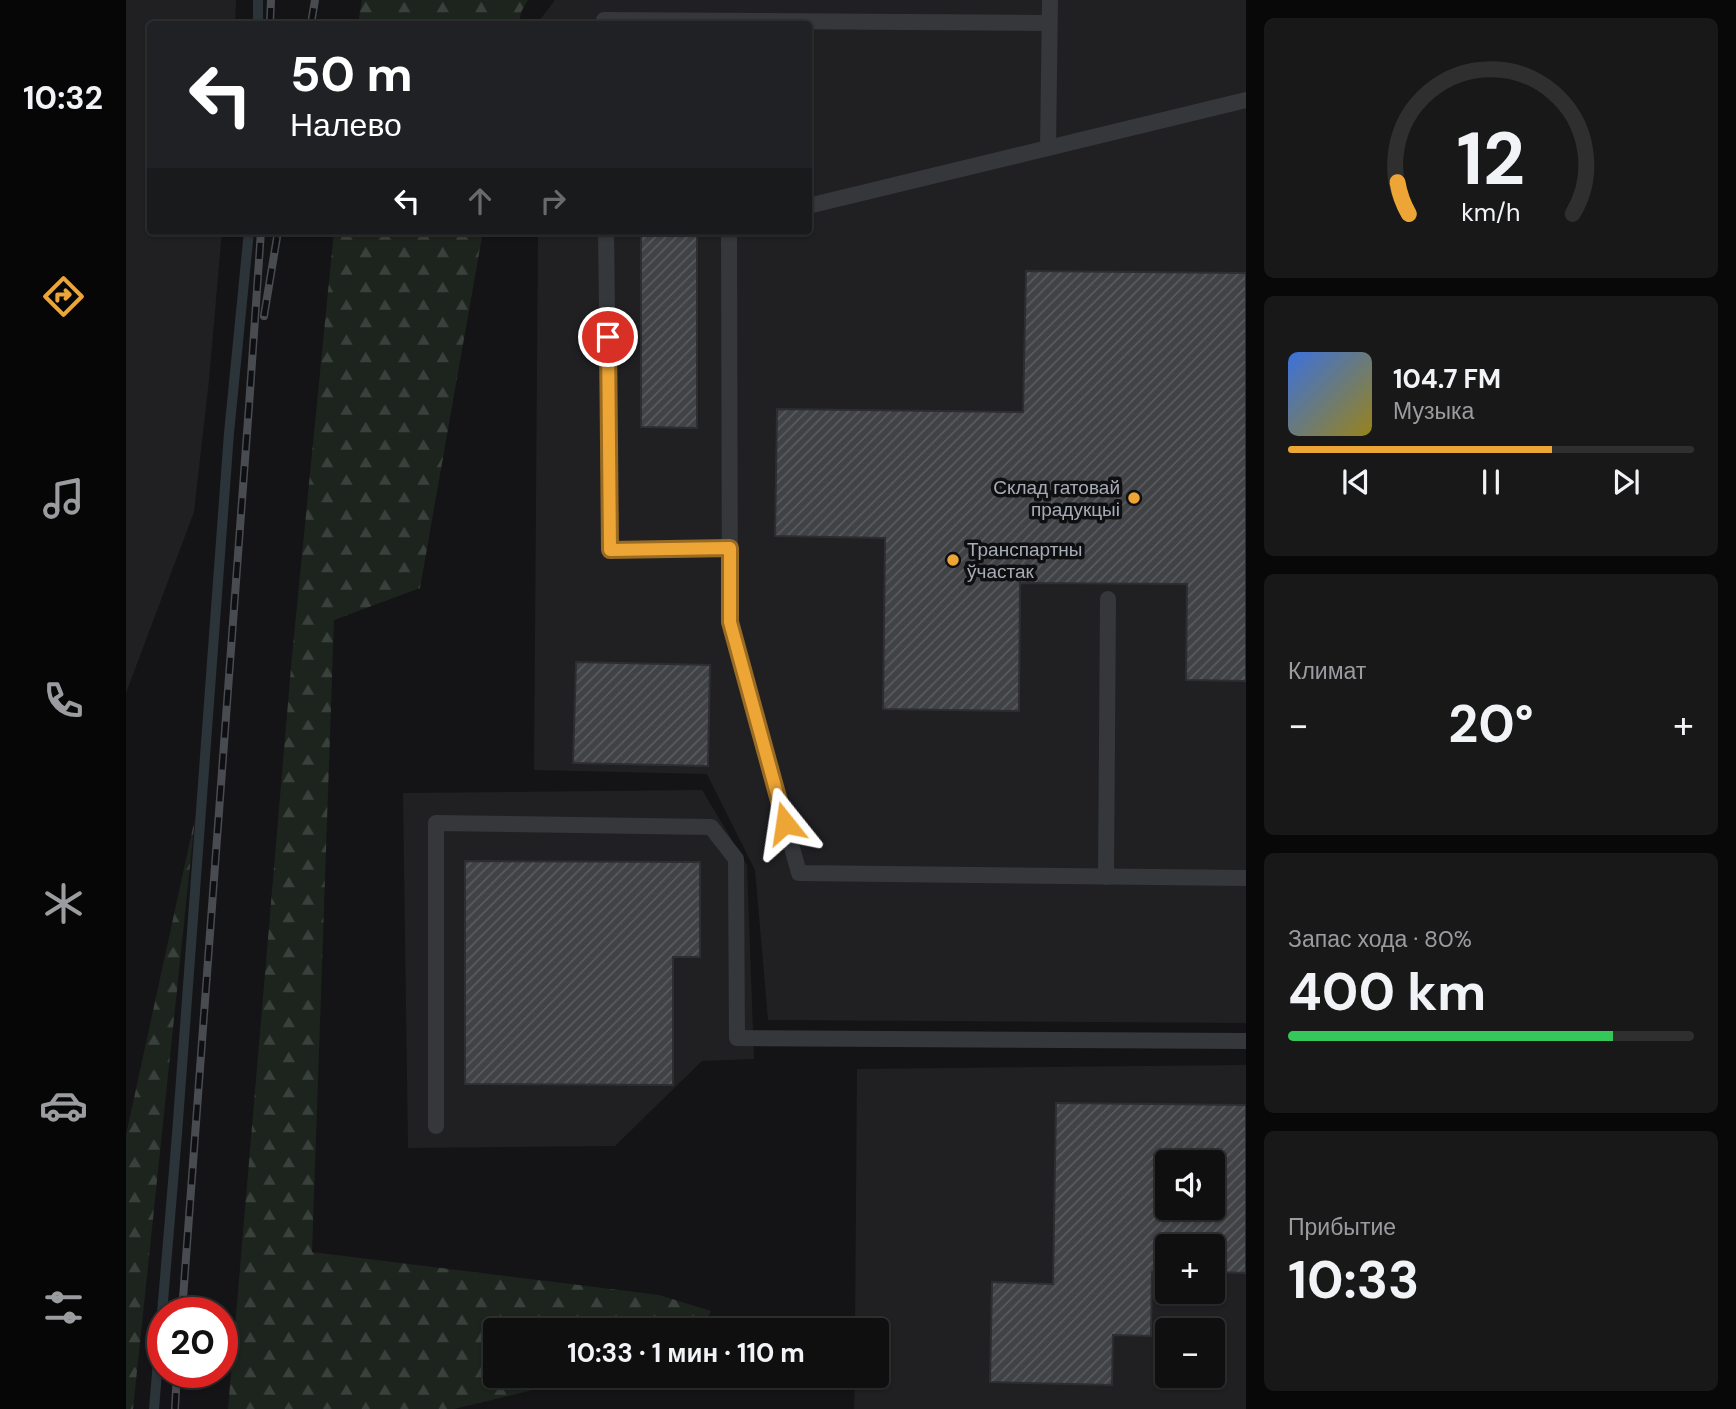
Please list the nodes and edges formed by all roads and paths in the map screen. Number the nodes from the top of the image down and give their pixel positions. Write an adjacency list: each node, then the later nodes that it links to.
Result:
1 (1050, 0): 5 (lane)
2 (604, 21): 3 (lane)
3 (752, 21)
4 (812, 21): 5 (lane)
5 (1049, 23): 7 (lane)
6 (1246, 100): 7 (lane)
7 (1048, 148): 8 (lane)
8 (812, 205)
9 (606, 235): 11 (lane)
10 (729, 235): 11 (lane)
11 (730, 548): 13 (lane)
12 (1108, 599): 13 (lane)
13 (1106, 877): 14 (lane)
14 (1246, 878)
15 (1246, 1041): 16 (lane)
16 (436, 1126)

